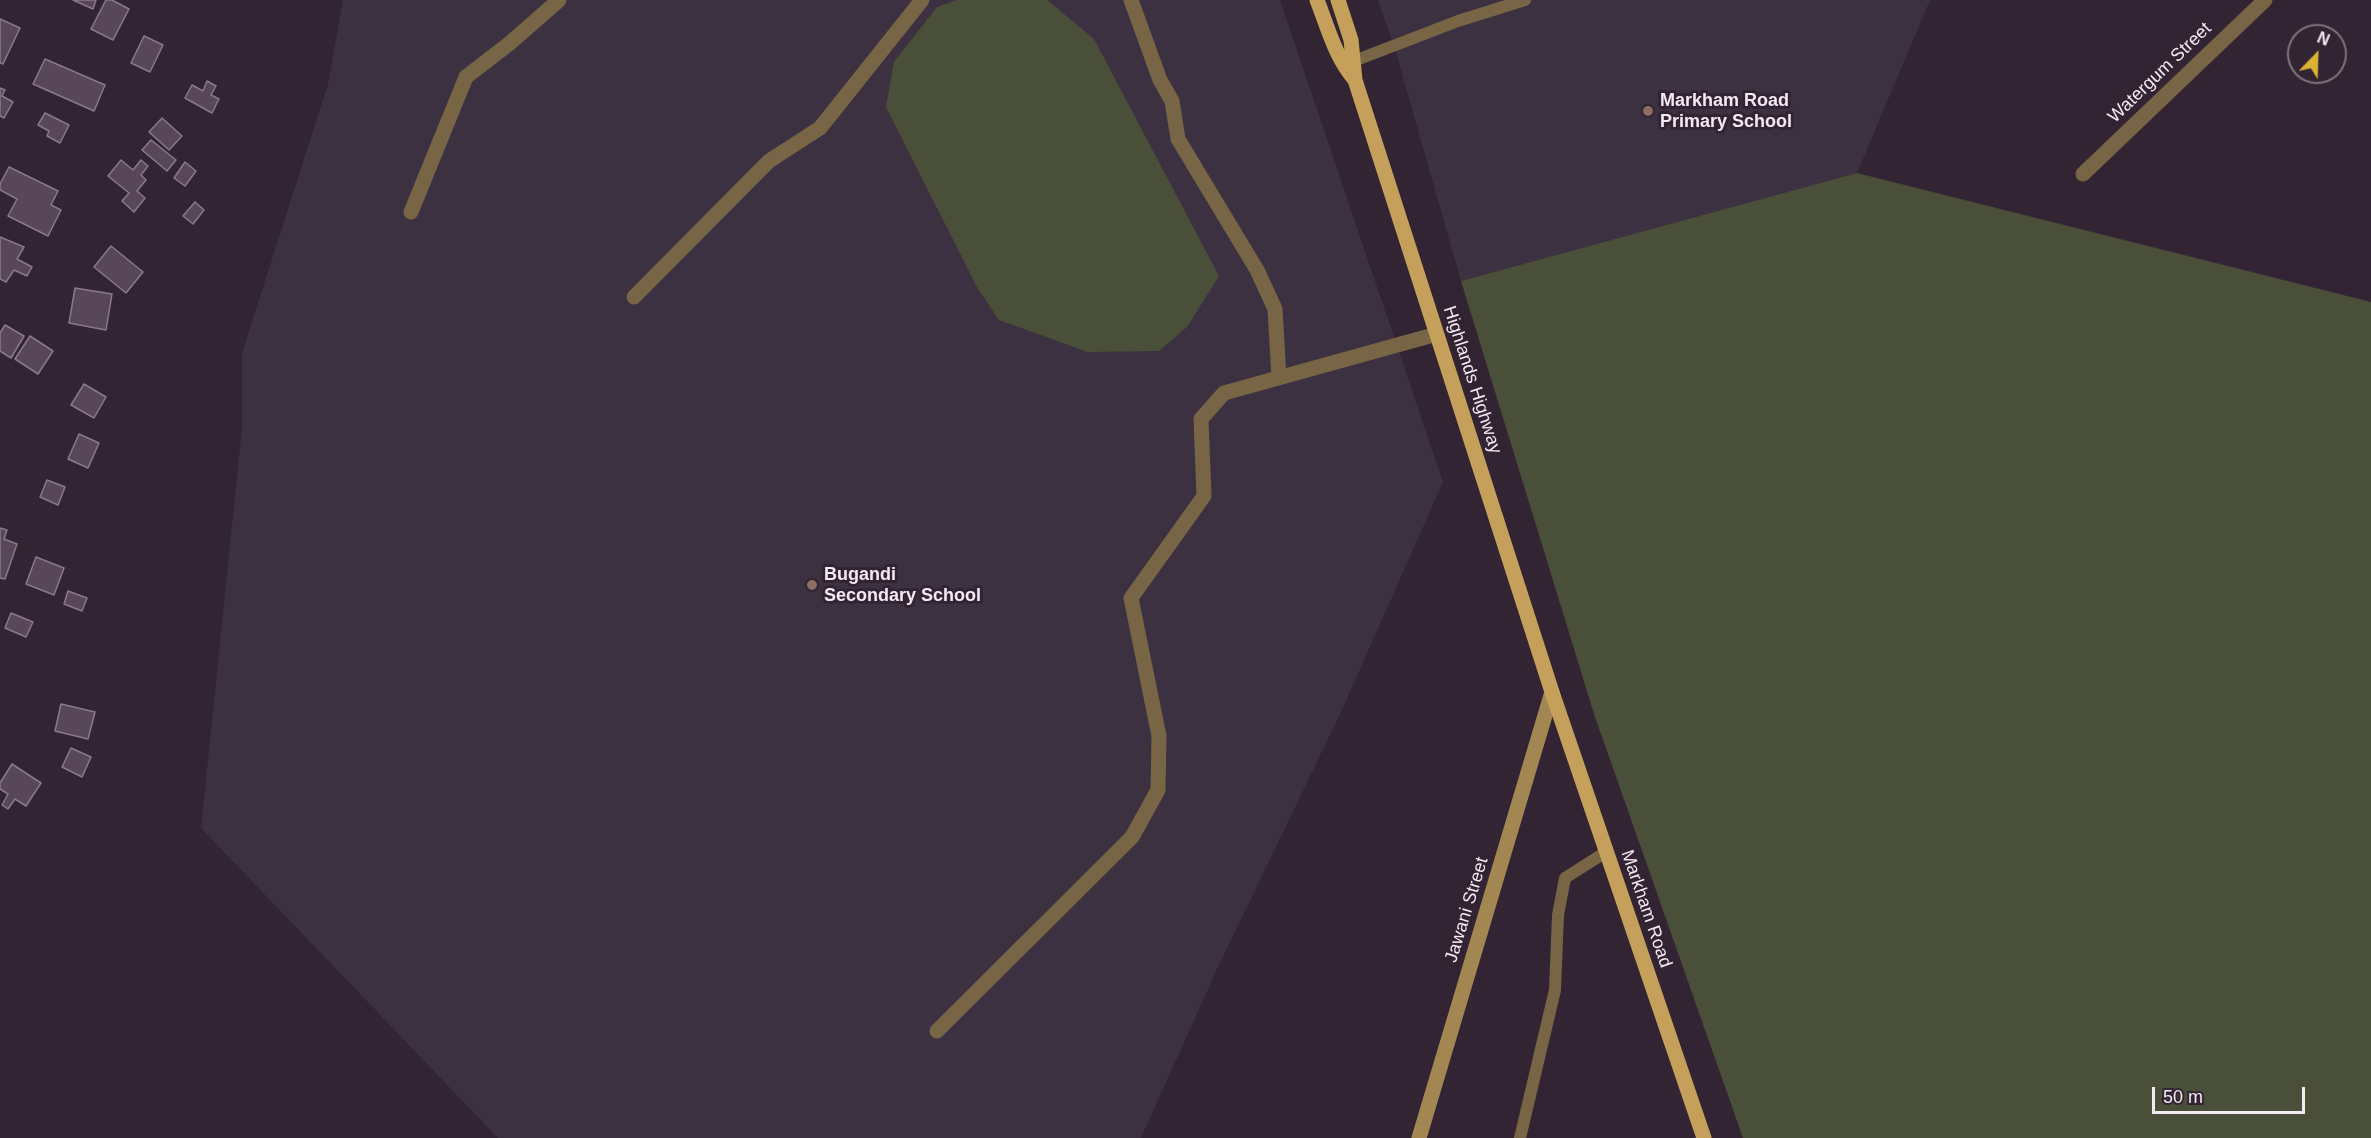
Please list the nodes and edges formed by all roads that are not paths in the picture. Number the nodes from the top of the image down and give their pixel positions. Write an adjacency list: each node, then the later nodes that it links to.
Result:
1 (559, 0): 11 (street)
2 (922, 0): 12 (street)
3 (1131, 0): 14 (street)
4 (1317, 0): 9 (main road, Highlands Highway)
5 (1338, 0): 8 (main road, Highlands Highway)
6 (1525, 0): 8 (lane)
7 (2265, 0): 10 (street, Watergum Street)
8 (1354, 60): 9 (main road, Highlands Highway)
9 (1355, 80): 13 (main road, Highlands Highway)
10 (2083, 174)
11 (411, 212)
12 (634, 297)
13 (1437, 334): 14 (street); 15 (main road, Highlands Highway)
14 (1279, 378): 17 (street)
15 (1552, 692): 16 (main road, Markham Road); 18 (street, Jawani Street)
16 (1606, 852): 19 (lane); 20 (main road, Markham Road)
17 (937, 1031)
18 (1419, 1138)
19 (1520, 1138)
20 (1704, 1138)

